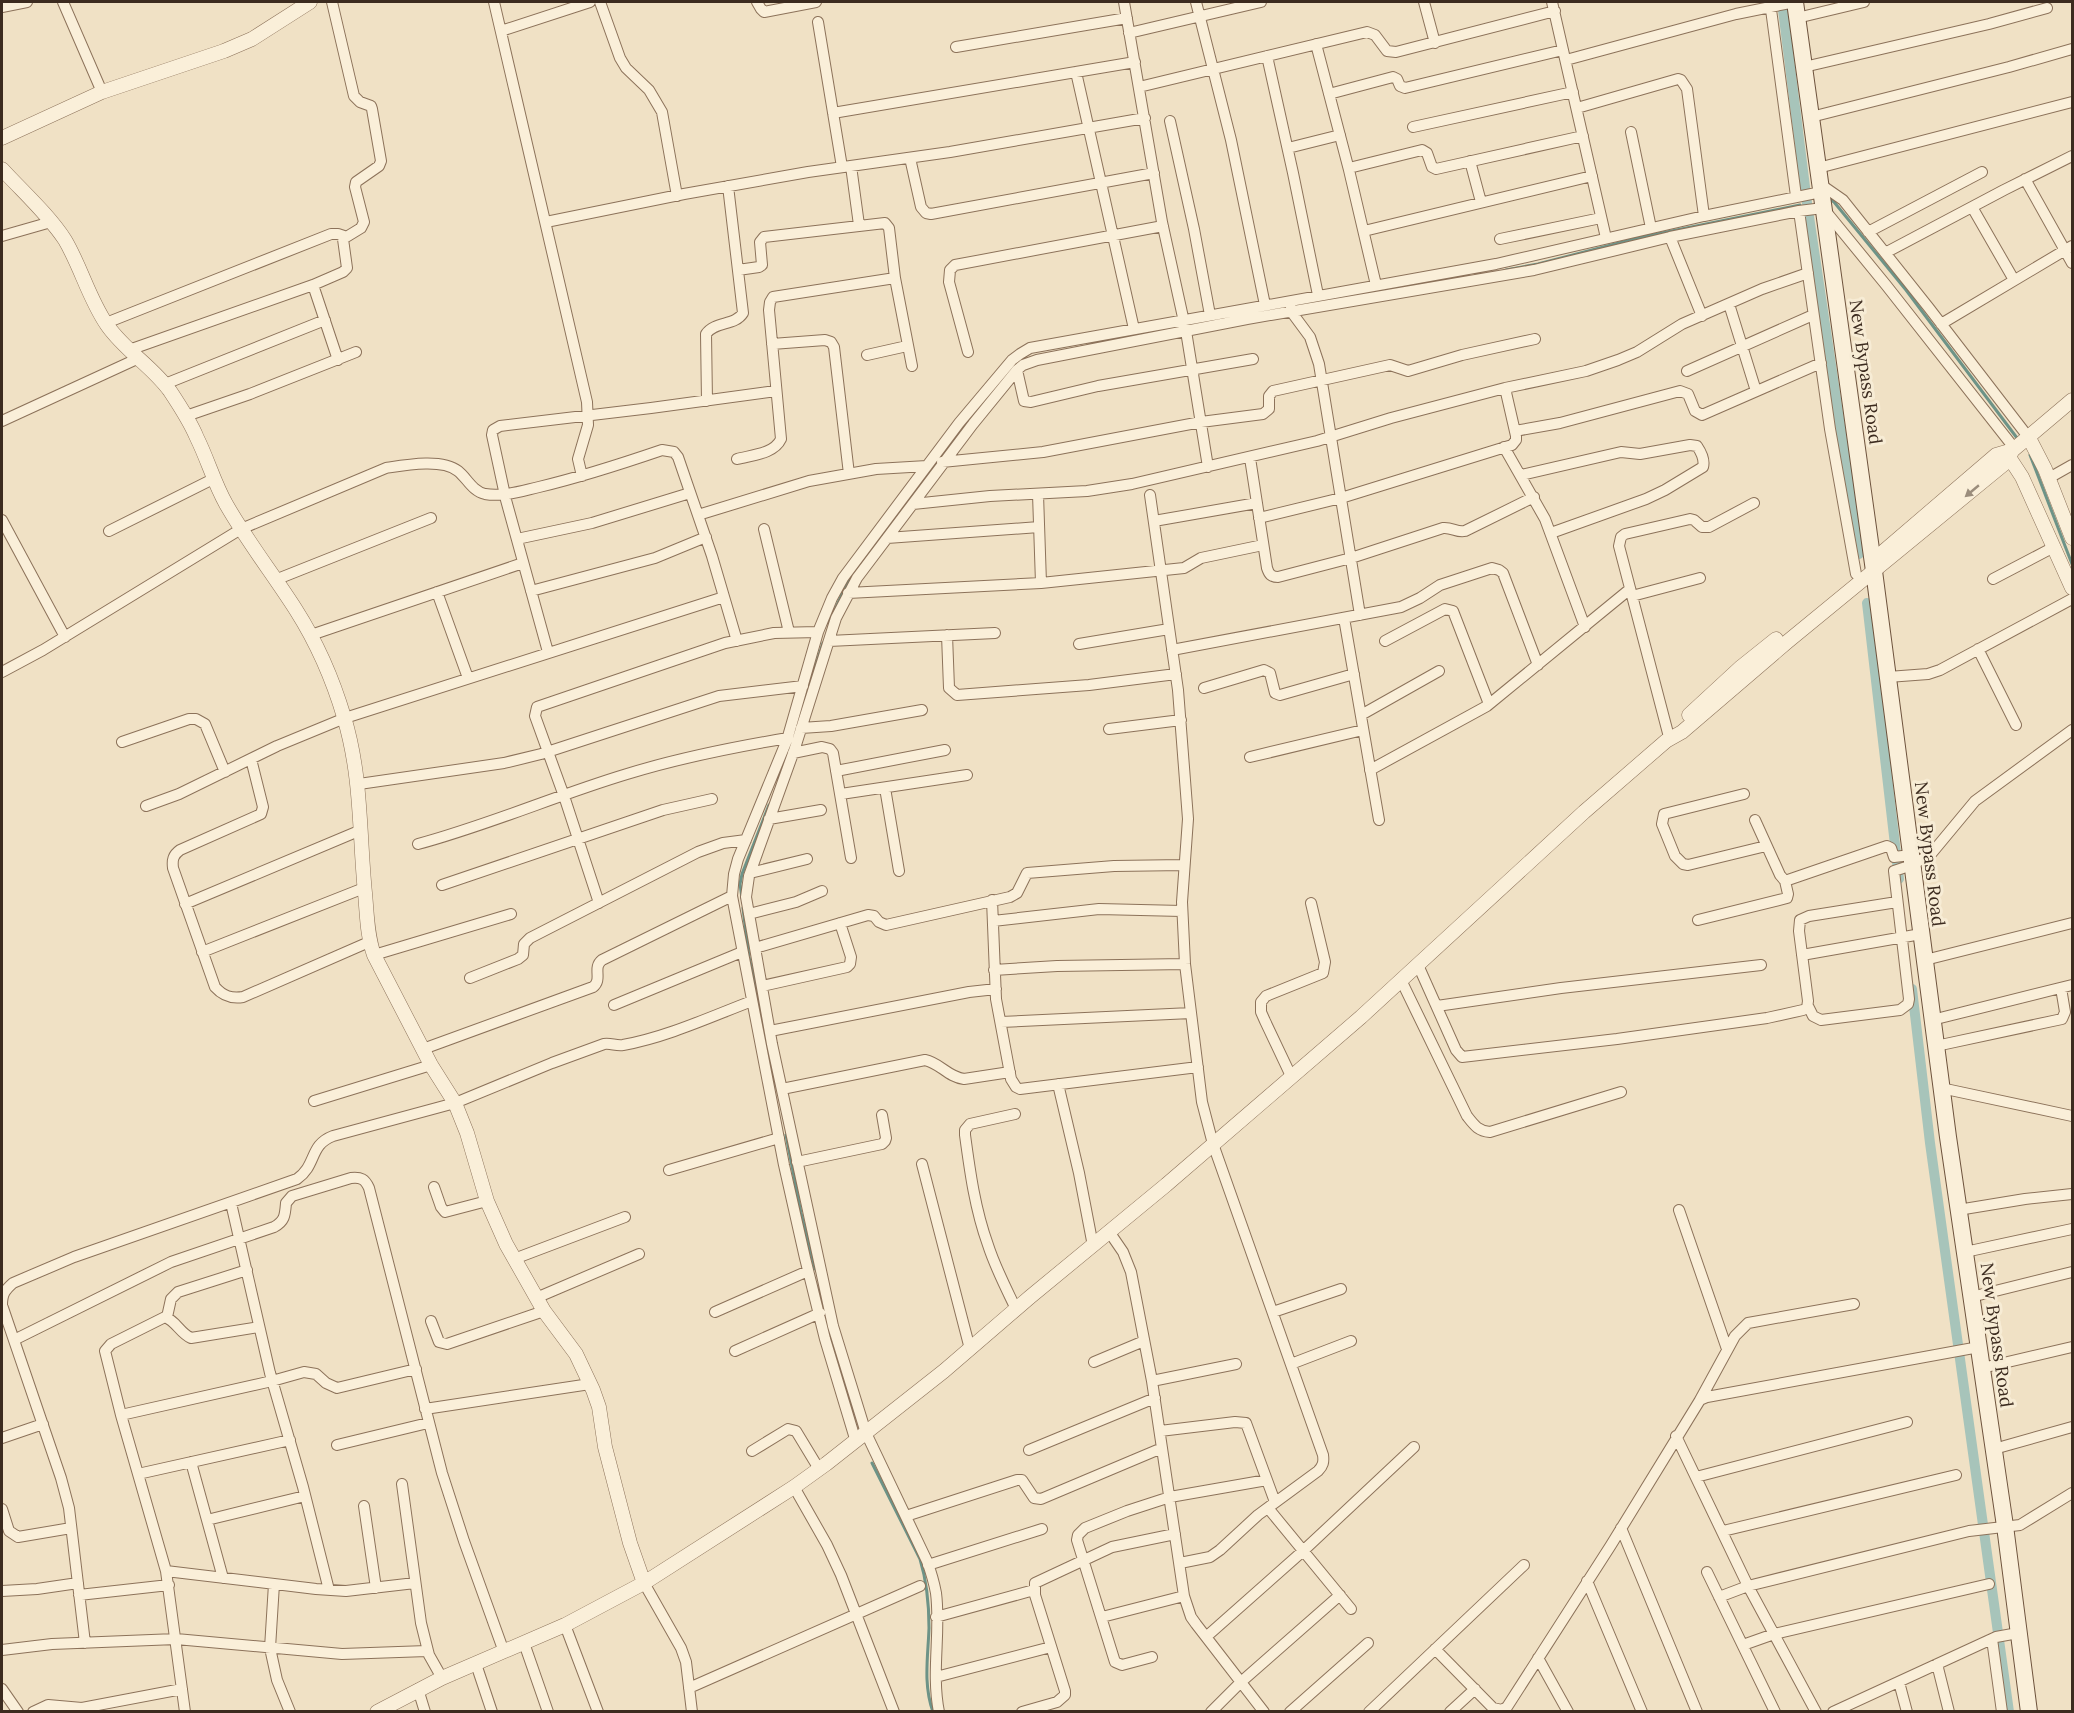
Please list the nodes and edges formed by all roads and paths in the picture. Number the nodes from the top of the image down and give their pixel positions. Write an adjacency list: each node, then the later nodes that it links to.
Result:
1 (27, 2): 18 (street)
2 (63, 2): 36 (street)
3 (310, 2): 36 (street)
4 (332, 2): 79 (street)
5 (494, 2): 23 (street)
6 (590, 2): 23 (street)
7 (600, 2): 64 (street)
8 (757, 2): 9 (street)
9 (816, 2)
10 (1124, 2): 21 (street)
11 (1196, 2): 20 (street)
12 (1261, 2): 20 (street)
13 (1424, 2): 25 (street)
14 (1564, 2): 16 (street)
15 (1864, 2): 17 (street)
16 (1553, 6): 25 (street); 29 (street)
17 (1784, 6): 29 (street); 32 (main road, New Bypass Road); 65 (street)
18 (2, 7)
19 (2047, 8): 32 (street)
20 (1200, 15): 24 (street); 33 (street)
21 (1126, 18): 24 (street); 27 (street)
22 (818, 22): 41 (street)
23 (501, 31): 71 (street)
24 (1129, 33): 31 (street)
25 (1435, 43): 26 (street)
26 (1316, 44): 30 (street); 38 (street)
27 (956, 47)
28 (2073, 49): 42 (street)
29 (1564, 55): 37 (street); 38 (street)
30 (1267, 56): 33 (street); 51 (street)
31 (1135, 62): 34 (street); 35 (street)
32 (1804, 67): 42 (main road, New Bypass Road)
33 (1213, 69): 35 (street); 94 (street)
34 (1076, 72): 41 (street); 46 (street)
35 (1139, 87): 43 (street)
36 (102, 92): 50 (street)
37 (1573, 92): 40 (street); 45 (street)
38 (1329, 94): 48 (street)
39 (2073, 102): 65 (street)
40 (1577, 108): 49 (street); 68 (street)
41 (833, 113): 55 (street)
42 (1811, 117): 65 (main road, New Bypass Road)
43 (1145, 118): 46 (street); 58 (street)
44 (1170, 121): 96 (street)
45 (1413, 127)
46 (1089, 128): 53 (street); 62 (street)
47 (1631, 132): 74 (street)
48 (1340, 135): 51 (street); 56 (street)
49 (1583, 135): 54 (street); 60 (street)
50 (2, 138)
51 (1288, 148): 92 (street)
52 (2073, 156): 61 (street)
53 (910, 158): 55 (street); 62 (street)
54 (1470, 161): 56 (street); 66 (street)
55 (847, 167): 63 (street); 72 (street)
56 (1349, 168): 75 (street)
57 (2, 169): 70 (street)
58 (1154, 172): 62 (street); 73 (street)
59 (1982, 172): 76 (street)
60 (1592, 176): 66 (street); 69 (street)
61 (2025, 179): 67 (street); 83 (street)
62 (1101, 182): 78 (street)
63 (728, 186): 64 (street); 86 (street)
64 (677, 196): 71 (street)
65 (1810, 197): 68 (street); 76 (street); 80 (street); 87 (street); 134 (street); 173 (main road, New Bypass Road)
66 (1481, 202): 75 (street)
67 (1972, 207): 84 (street); 89 (street)
68 (1704, 216): 74 (street)
69 (1601, 218): 81 (street); 82 (street)
70 (51, 222): 77 (street); 100 (street)
71 (546, 222): 126 (street)
72 (859, 225): 86 (street); 88 (street)
73 (1163, 226): 78 (street); 102 (street)
74 (1651, 228): 81 (street)
75 (1364, 231): 91 (street)
76 (1868, 232): 84 (street)
77 (2, 236)
78 (1112, 236): 103 (street); 109 (street)
79 (344, 237): 90 (street); 100 (street)
80 (1670, 237): 95 (street); 98 (street)
81 (1606, 238): 91 (street)
82 (1500, 239)
83 (2069, 248): 85 (street); 89 (street)
84 (1885, 253): 101 (street)
85 (2073, 264)
86 (738, 270): 125 (street)
87 (1808, 273): 93 (street); 97 (street)
88 (895, 278): 105 (street); 107 (street)
89 (2014, 280): 101 (street)
90 (313, 285): 99 (street); 110 (street)
91 (1376, 285): 92 (street)
92 (1318, 295): 95 (street)
93 (1729, 304): 98 (street); 106 (street)
94 (1265, 305): 95 (street); 96 (street)
95 (1291, 307): 102 (street); 119 (street)
96 (1210, 315): 102 (street)
97 (1813, 315): 106 (street); 114 (street)
98 (1702, 316): 121 (street)
99 (325, 320): 113 (street); 120 (street)
100 (105, 323): 110 (street)
101 (1941, 324): 132 (street)
102 (1185, 326): 103 (street); 116 (street); 117 (street)
103 (1134, 329): 137 (street)
104 (1535, 339): 119 (street)
105 (772, 344): 122 (street); 140 (street)
106 (1742, 345): 118 (street); 123 (street)
107 (907, 346): 111 (street); 115 (street)
108 (356, 352): 113 (street)
109 (968, 352)
110 (134, 354): 120 (street); 128 (street)
111 (867, 355)
112 (1253, 359): 116 (street)
113 (338, 360): 127 (street)
114 (1821, 363): 123 (street); 175 (street)
115 (912, 366)
116 (1192, 369): 117 (street); 129 (street)
117 (1017, 370): 137 (street)
118 (1687, 371)
119 (1321, 380): 129 (street); 131 (street)
120 (165, 384): 127 (street)
121 (1505, 388): 130 (street); 131 (street)
122 (777, 391): 125 (street); 136 (street)
123 (1756, 391): 130 (street)
124 (2073, 400): 132 (street)
125 (707, 401): 126 (street)
126 (589, 415): 142 (street); 147 (street)
127 (186, 416): 144 (street)
128 (2, 421)
129 (1201, 422): 137 (street); 139 (street)
130 (1515, 431): 133 (street)
131 (1331, 437): 135 (street); 150 (street)
132 (2029, 438): 134 (street); 143 (street)
133 (1504, 447): 141 (street); 150 (street)
134 (2013, 452): 170 (street); 173 (street)
135 (1250, 458): 139 (street); 151 (street)
136 (737, 459)
137 (936, 463): 140 (street); 153 (street); 192 (street)
138 (2073, 465): 143 (street)
139 (1208, 467): 146 (street)
140 (849, 474): 154 (street)
141 (1521, 475): 149 (street); 164 (street)
142 (582, 476): 145 (street); 147 (street)
143 (2049, 478): 157 (street)
144 (213, 479): 161 (street); 163 (street)
145 (690, 493): 154 (street); 168 (street)
146 (1038, 494): 153 (street); 160 (street)
147 (505, 495): 161 (street); 168 (street)
148 (1150, 495): 159 (street)
149 (1534, 497): 164 (street); 171 (street)
150 (1341, 498): 156 (street); 171 (street)
151 (1257, 503): 156 (street); 159 (street)
152 (1754, 503): 183 (street)
153 (913, 504): 166 (street)
154 (698, 515): 165 (street)
155 (431, 518): 178 (street)
156 (1259, 518): 169 (street)
157 (2069, 518): 167 (street)
158 (2, 520): 196 (street)
159 (1154, 521): 174 (street)
160 (1039, 527): 166 (street); 179 (street)
161 (241, 529): 178 (street); 196 (street)
162 (764, 530): 191 (street)
163 (109, 531)
164 (1551, 533): 189 (street)
165 (706, 537): 181 (street); 185 (street)
166 (887, 538): 184 (street)
167 (2073, 538)
168 (516, 539): 172 (street)
169 (1263, 545): 171 (street); 174 (street)
170 (2054, 547): 177 (street); 180 (street)
171 (1351, 558): 187 (street)
172 (523, 563): 181 (street); 182 (street)
173 (1873, 566): 175 (street); 209 (main road, New Bypass Road); 224 (street)
174 (1161, 570): 179 (street); 190 (street)
175 (1856, 574): 224 (street)
176 (1700, 578): 183 (street)
177 (1993, 579)
178 (275, 580): 194 (street)
179 (1041, 583): 184 (street)
180 (2073, 588)
181 (531, 591): 203 (street)
182 (437, 592): 194 (street); 210 (street)
183 (1631, 592): 189 (street); 224 (street)
184 (848, 593): 197 (street)
185 (724, 597): 198 (street); 203 (street)
186 (2073, 599): 201 (street)
187 (1360, 615): 188 (street); 204 (street)
188 (1344, 618): 202 (street); 208 (street)
189 (1585, 627): 204 (street)
190 (1169, 629): 200 (street); 202 (street)
191 (789, 632): 192 (street); 198 (street)
192 (818, 632): 211 (street)
193 (994, 633): 195 (street)
194 (311, 635): 216 (street)
195 (946, 635): 197 (street); 207 (street)
196 (65, 637): 206 (street)
197 (829, 640): 219 (street)
198 (737, 641): 227 (street)
199 (1385, 641): 213 (street)
200 (1079, 644)
201 (1978, 649): 209 (street); 218 (street)
202 (1173, 650): 207 (street)
203 (548, 652): 210 (street)
204 (1538, 665): 213 (street)
205 (1439, 671): 215 (street)
206 (2, 672)
207 (1176, 674): 217 (street)
208 (1354, 674): 212 (street); 215 (street)
209 (1888, 677): 253 (main road, New Bypass Road)
210 (468, 678): 216 (street)
211 (802, 686): 223 (street); 227 (street)
212 (1204, 688)
213 (1489, 704): 231 (street)
214 (922, 710): 219 (street)
215 (1361, 715): 221 (street)
216 (345, 718): 230 (street); 235 (street)
217 (1181, 720): 220 (street); 254 (street)
218 (2016, 725)
219 (801, 728): 228 (street)
220 (1109, 729)
221 (1363, 730): 229 (street); 231 (street)
222 (2073, 730): 253 (street)
223 (788, 738): 238 (street); 248 (street)
224 (1668, 739): 283 (street)
225 (122, 742): 233 (street)
226 (945, 750): 232 (street)
227 (548, 752): 235 (street); 238 (street)
228 (793, 753): 232 (street); 243 (street)
229 (1250, 757)
230 (251, 759): 233 (street); 266 (street)
231 (1370, 770): 244 (street)
232 (836, 771): 239 (street)
233 (225, 772): 241 (street)
234 (967, 775): 236 (street)
235 (359, 784): 246 (street)
236 (885, 788): 239 (street); 255 (street)
237 (1744, 794): 250 (street)
238 (564, 795): 247 (street); 249 (street)
239 (841, 795): 251 (street)
240 (712, 799): 247 (street)
241 (146, 806)
242 (821, 810): 243 (street)
243 (769, 819): 256 (street)
244 (1379, 820)
245 (1755, 820): 250 (street)
246 (361, 830): 259 (street); 266 (street)
247 (577, 839): 258 (street); 264 (street)
248 (746, 840): 261 (street); 264 (street)
249 (418, 844)
250 (1766, 846): 257 (street)
251 (851, 858)
252 (807, 859): 256 (street)
253 (1903, 862): 257 (street); 263 (street); 274 (main road, New Bypass Road)
254 (1184, 865): 262 (street); 267 (street)
255 (899, 871)
256 (750, 873): 269 (street)
257 (1785, 881): 270 (street)
258 (442, 885)
259 (364, 888): 275 (street); 277 (street)
260 (822, 891): 269 (street)
261 (732, 896): 278 (street); 301 (street)
262 (992, 900): 271 (street); 272 (street)
263 (1897, 902): 274 (street); 280 (street)
264 (599, 903): 286 (street)
265 (1311, 903): 305 (street)
266 (185, 904): 277 (street)
267 (1182, 911): 271 (street); 282 (street)
268 (511, 914): 279 (street)
269 (749, 914): 276 (street)
270 (1698, 920)
271 (993, 921): 285 (street)
272 (840, 923): 276 (street); 289 (street)
273 (2073, 923): 281 (street)
274 (1910, 935): 280 (street); 281 (main road, New Bypass Road); 295 (street)
275 (369, 942): 277 (street); 279 (street)
276 (755, 948): 289 (street)
277 (202, 952)
278 (742, 952): 292 (street); 293 (street)
279 (374, 955): 301 (street)
280 (1802, 955): 295 (street)
281 (1925, 960): 297 (main road, New Bypass Road)
282 (1185, 964): 285 (street); 296 (street)
283 (1418, 965): 287 (street); 294 (street)
284 (1761, 965): 294 (street)
285 (994, 970): 291 (street)
286 (470, 978)
287 (1401, 980): 305 (street); 309 (street)
288 (2073, 985): 290 (street)
289 (762, 986): 299 (street)
290 (2061, 988): 297 (street); 300 (street)
291 (996, 989): 298 (street); 299 (street)
292 (752, 1001): 311 (street); 315 (street)
293 (614, 1005)
294 (1437, 1006): 295 (street)
295 (1808, 1006)
296 (1191, 1013): 298 (street); 303 (street)
297 (1932, 1020): 300 (main road, New Bypass Road)
298 (1001, 1022): 304 (street)
299 (770, 1031): 308 (street)
300 (1936, 1046): 307 (main road, New Bypass Road)
301 (423, 1049): 302 (street)
302 (431, 1065): 310 (street); 311 (street)
303 (1198, 1067): 306 (street); 316 (street)
304 (1010, 1072): 306 (street); 308 (street)
305 (1291, 1076): 316 (street)
306 (1058, 1084): 330 (street)
307 (1941, 1088): 314 (street); 325 (main road, New Bypass Road)
308 (782, 1089): 317 (street)
309 (1621, 1092)
310 (314, 1101)
311 (455, 1103): 322 (street); 323 (street)
312 (1015, 1114): 341 (street)
313 (882, 1115): 317 (street)
314 (2073, 1116)
315 (779, 1138): 319 (street); 335 (street)
316 (1213, 1144): 328 (street); 344 (street)
317 (797, 1162): 375 (street)
318 (922, 1164): 353 (street)
319 (669, 1170)
320 (434, 1187): 322 (street)
321 (2073, 1194): 325 (street)
322 (487, 1201): 333 (street)
323 (231, 1203): 329 (street); 349 (street)
324 (1679, 1210): 354 (street)
325 (1959, 1210): 331 (main road, New Bypass Road)
326 (625, 1217): 333 (street)
327 (2073, 1229): 331 (street)
328 (1110, 1233): 330 (street); 350 (street)
329 (240, 1238): 334 (street); 349 (street); 361 (street)
330 (1093, 1246): 341 (street)
331 (1965, 1251): 338 (main road, New Bypass Road)
332 (639, 1254): 339 (street)
333 (514, 1258): 339 (street)
334 (247, 1270): 346 (street); 348 (street)
335 (808, 1271): 343 (street); 345 (street)
336 (2073, 1272): 338 (street)
337 (1341, 1289): 344 (street)
338 (1971, 1297): 355 (main road, New Bypass Road)
339 (536, 1298): 342 (street)
340 (1854, 1304): 354 (street)
341 (1016, 1309): 353 (street)
342 (544, 1311): 347 (street); 364 (street)
343 (715, 1312)
344 (1273, 1312): 359 (street)
345 (820, 1313): 356 (street); 375 (street)
346 (168, 1317): 348 (street); 368 (street)
347 (431, 1321)
348 (259, 1327): 362 (street)
349 (14, 1340): 370 (street)
350 (1144, 1341): 357 (street); 363 (street)
351 (1351, 1341): 359 (street)
352 (2073, 1347): 360 (street)
353 (970, 1349): 375 (street)
354 (1727, 1349): 366 (street)
355 (1972, 1349): 360 (main road, New Bypass Road); 366 (street)
356 (735, 1351)
357 (1094, 1362)
358 (1236, 1364): 363 (street)
359 (1290, 1364): 395 (street)
360 (1982, 1368): 381 (main road, New Bypass Road)
361 (416, 1369): 362 (street); 367 (street)
362 (272, 1381): 368 (street); 377 (street)
363 (1152, 1381): 365 (street)
364 (590, 1384): 367 (street); 416 (street)
365 (1155, 1398): 373 (street); 382 (street)
366 (1700, 1400): 374 (street)
367 (425, 1409): 371 (street)
368 (121, 1415): 386 (street)
369 (1908, 1422): 388 (street)
370 (43, 1424): 376 (street); 400 (street)
371 (428, 1424): 378 (street); 448 (street)
372 (2073, 1427): 381 (street)
373 (1160, 1431): 380 (street); 389 (street)
374 (1676, 1436): 388 (street); 401 (street)
375 (861, 1437): 385 (street); 398 (street)
376 (2, 1438)
377 (290, 1440): 384 (street); 393 (street)
378 (337, 1445)
379 (1414, 1447): 406 (street)
380 (1162, 1448): 394 (street); 398 (street)
381 (1994, 1449): 402 (main road, New Bypass Road)
382 (1029, 1450)
383 (752, 1451): 385 (street)
384 (191, 1462): 386 (street); 399 (street)
385 (819, 1469): 391 (street)
386 (138, 1474): 411 (street)
387 (1956, 1475): 404 (street)
388 (1696, 1477): 404 (street)
389 (1267, 1480): 394 (street); 395 (street)
390 (402, 1484): 415 (street)
391 (794, 1487): 416 (street); 431 (street)
392 (2073, 1493): 402 (street)
393 (305, 1496): 399 (street); 425 (street)
394 (1170, 1497): 405 (street); 407 (street)
395 (1271, 1505): 406 (street); 408 (street)
396 (364, 1506): 422 (street)
397 (2, 1509): 400 (street)
398 (906, 1516): 410 (street)
399 (207, 1520): 413 (street)
400 (71, 1528): 423 (street)
401 (1621, 1528): 414 (street); 483 (street)
402 (1992, 1528): 420 (street); 436 (main road, New Bypass Road)
403 (1042, 1529): 410 (street)
404 (1723, 1531): 420 (street)
405 (1175, 1534): 407 (street); 408 (street)
406 (1303, 1551): 427 (street); 437 (street)
407 (1083, 1560): 426 (street); 433 (street)
408 (1180, 1563): 428 (street)
409 (1524, 1564): 445 (street)
410 (928, 1565): 432 (street)
411 (166, 1570): 413 (street); 419 (street)
412 (1707, 1572): 429 (street)
413 (223, 1578): 417 (street)
414 (1587, 1581): 450 (street); 482 (street)
415 (415, 1583): 422 (street); 447 (street)
416 (644, 1583): 434 (street); 457 (street)
417 (274, 1584): 425 (street); 444 (street)
418 (1989, 1584): 435 (street)
419 (169, 1585): 423 (street); 438 (street)
420 (1748, 1586): 429 (street); 435 (street)
421 (920, 1587): 431 (street)
422 (376, 1588): 425 (street)
423 (78, 1589): 424 (street); 439 (street)
424 (2, 1590)
425 (329, 1590)
426 (1034, 1590): 432 (street); 443 (street)
427 (1340, 1595): 430 (street); 455 (street)
428 (1184, 1596): 433 (street); 437 (street)
429 (1719, 1597): 442 (street)
430 (1351, 1609)
431 (856, 1615): 457 (street); 473 (street)
432 (936, 1617): 453 (street)
433 (1101, 1617): 449 (street)
434 (565, 1625): 440 (street); 471 (street)
435 (1774, 1634): 442 (street); 485 (street)
436 (2003, 1636): 452 (street); 489 (street); 490 (main road, New Bypass Road)
437 (1206, 1637): 455 (street)
438 (176, 1639): 439 (street); 444 (street); 459 (street)
439 (85, 1643): 446 (street)
440 (524, 1643): 448 (street); 470 (street)
441 (1368, 1643): 478 (street)
442 (1743, 1646): 484 (street)
443 (1051, 1647): 453 (street); 475 (street)
444 (270, 1648): 447 (street); 466 (street)
445 (1435, 1649): 461 (street); 479 (street)
446 (2, 1650)
447 (427, 1651): 454 (street)
448 (504, 1652): 451 (street)
449 (1152, 1657)
450 (1538, 1658): 461 (street); 481 (street)
451 (476, 1664): 454 (street); 469 (street)
452 (1937, 1664): 456 (street); 488 (street)
453 (936, 1677): 474 (street)
454 (442, 1678): 460 (street)
455 (1241, 1682): 476 (street); 477 (street)
456 (1899, 1682): 462 (street); 487 (street)
457 (689, 1688): 472 (street)
458 (2, 1689): 463 (street)
459 (182, 1689): 464 (street); 465 (street)
460 (418, 1689): 467 (street); 468 (street)
461 (1475, 1689): 480 (street)
462 (1846, 1709): 486 (street)
463 (18, 1712)
464 (33, 1712)
465 (185, 1712)
466 (290, 1712)
467 (377, 1712)
468 (425, 1712)
469 (492, 1712)
470 (548, 1712)
471 (598, 1712)
472 (692, 1712)
473 (894, 1712)
474 (939, 1712)
475 (1022, 1712)
476 (1211, 1712)
477 (1264, 1712)
478 (1290, 1712)
479 (1370, 1712)
480 (1450, 1712)
481 (1568, 1712)
482 (1642, 1712)
483 (1697, 1712)
484 (1775, 1712)
485 (1816, 1712)
486 (1833, 1712)
487 (1907, 1712)
488 (1949, 1712)
489 (2002, 1712)
490 (2029, 1712)

